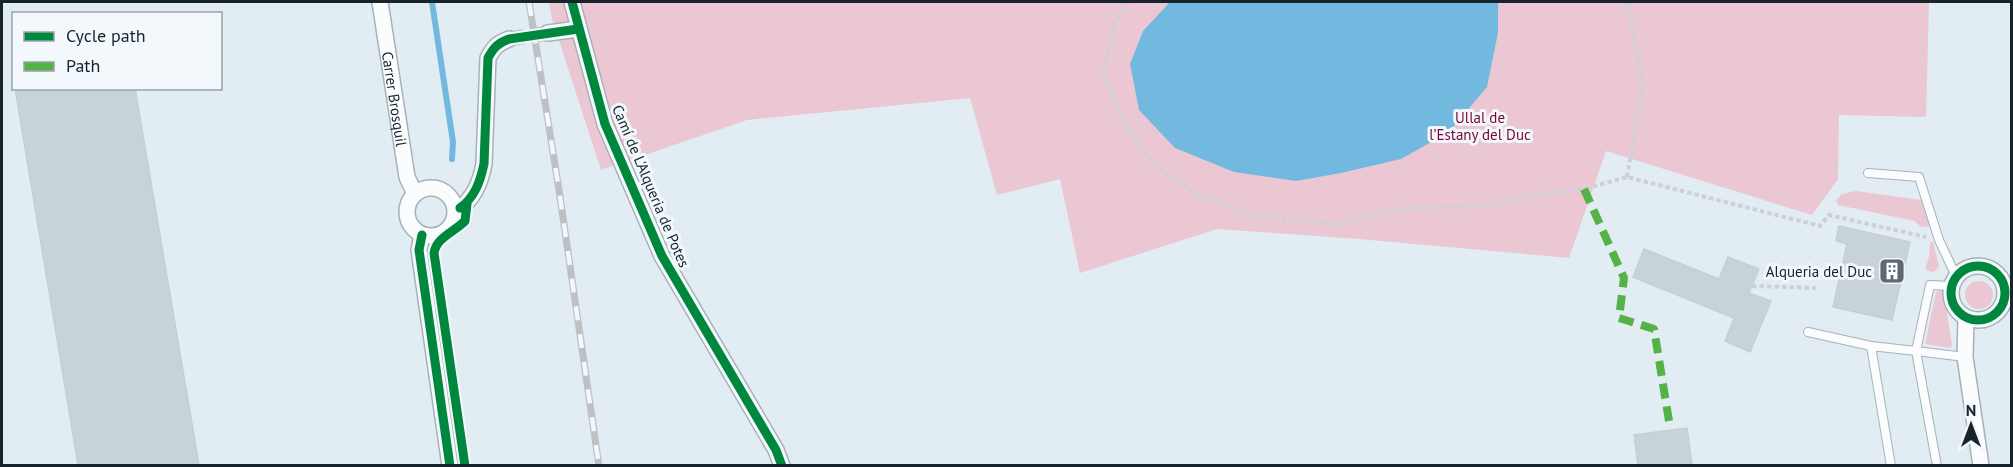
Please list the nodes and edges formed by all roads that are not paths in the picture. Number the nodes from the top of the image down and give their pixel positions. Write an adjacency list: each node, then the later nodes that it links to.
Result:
1 (380, 2): 7 (street, Carrer Brosquil)
2 (572, 2): 3 (street, Camí de L'Alqueria de Potes)
3 (578, 29): 4 (street); 18 (street, Camí de L'Alqueria de Potes)
4 (549, 33)
5 (509, 39): 8 (street)
6 (1868, 173): 11 (lane)
7 (415, 194): 8 (street); 9 (street)
8 (456, 212): 9 (street)
9 (422, 235): 17 (street)
10 (2007, 278): 11 (street); 12 (street)
11 (1954, 281): 12 (street); 15 (lane)
12 (1966, 318): 16 (street)
13 (1808, 332): 14 (lane)
14 (1871, 346): 15 (lane); 19 (lane)
15 (1916, 351): 16 (lane); 20 (lane)
16 (1965, 357): 21 (street)
17 (450, 465)
18 (782, 465)
19 (1891, 465)
20 (1937, 465)
21 (1981, 465)

